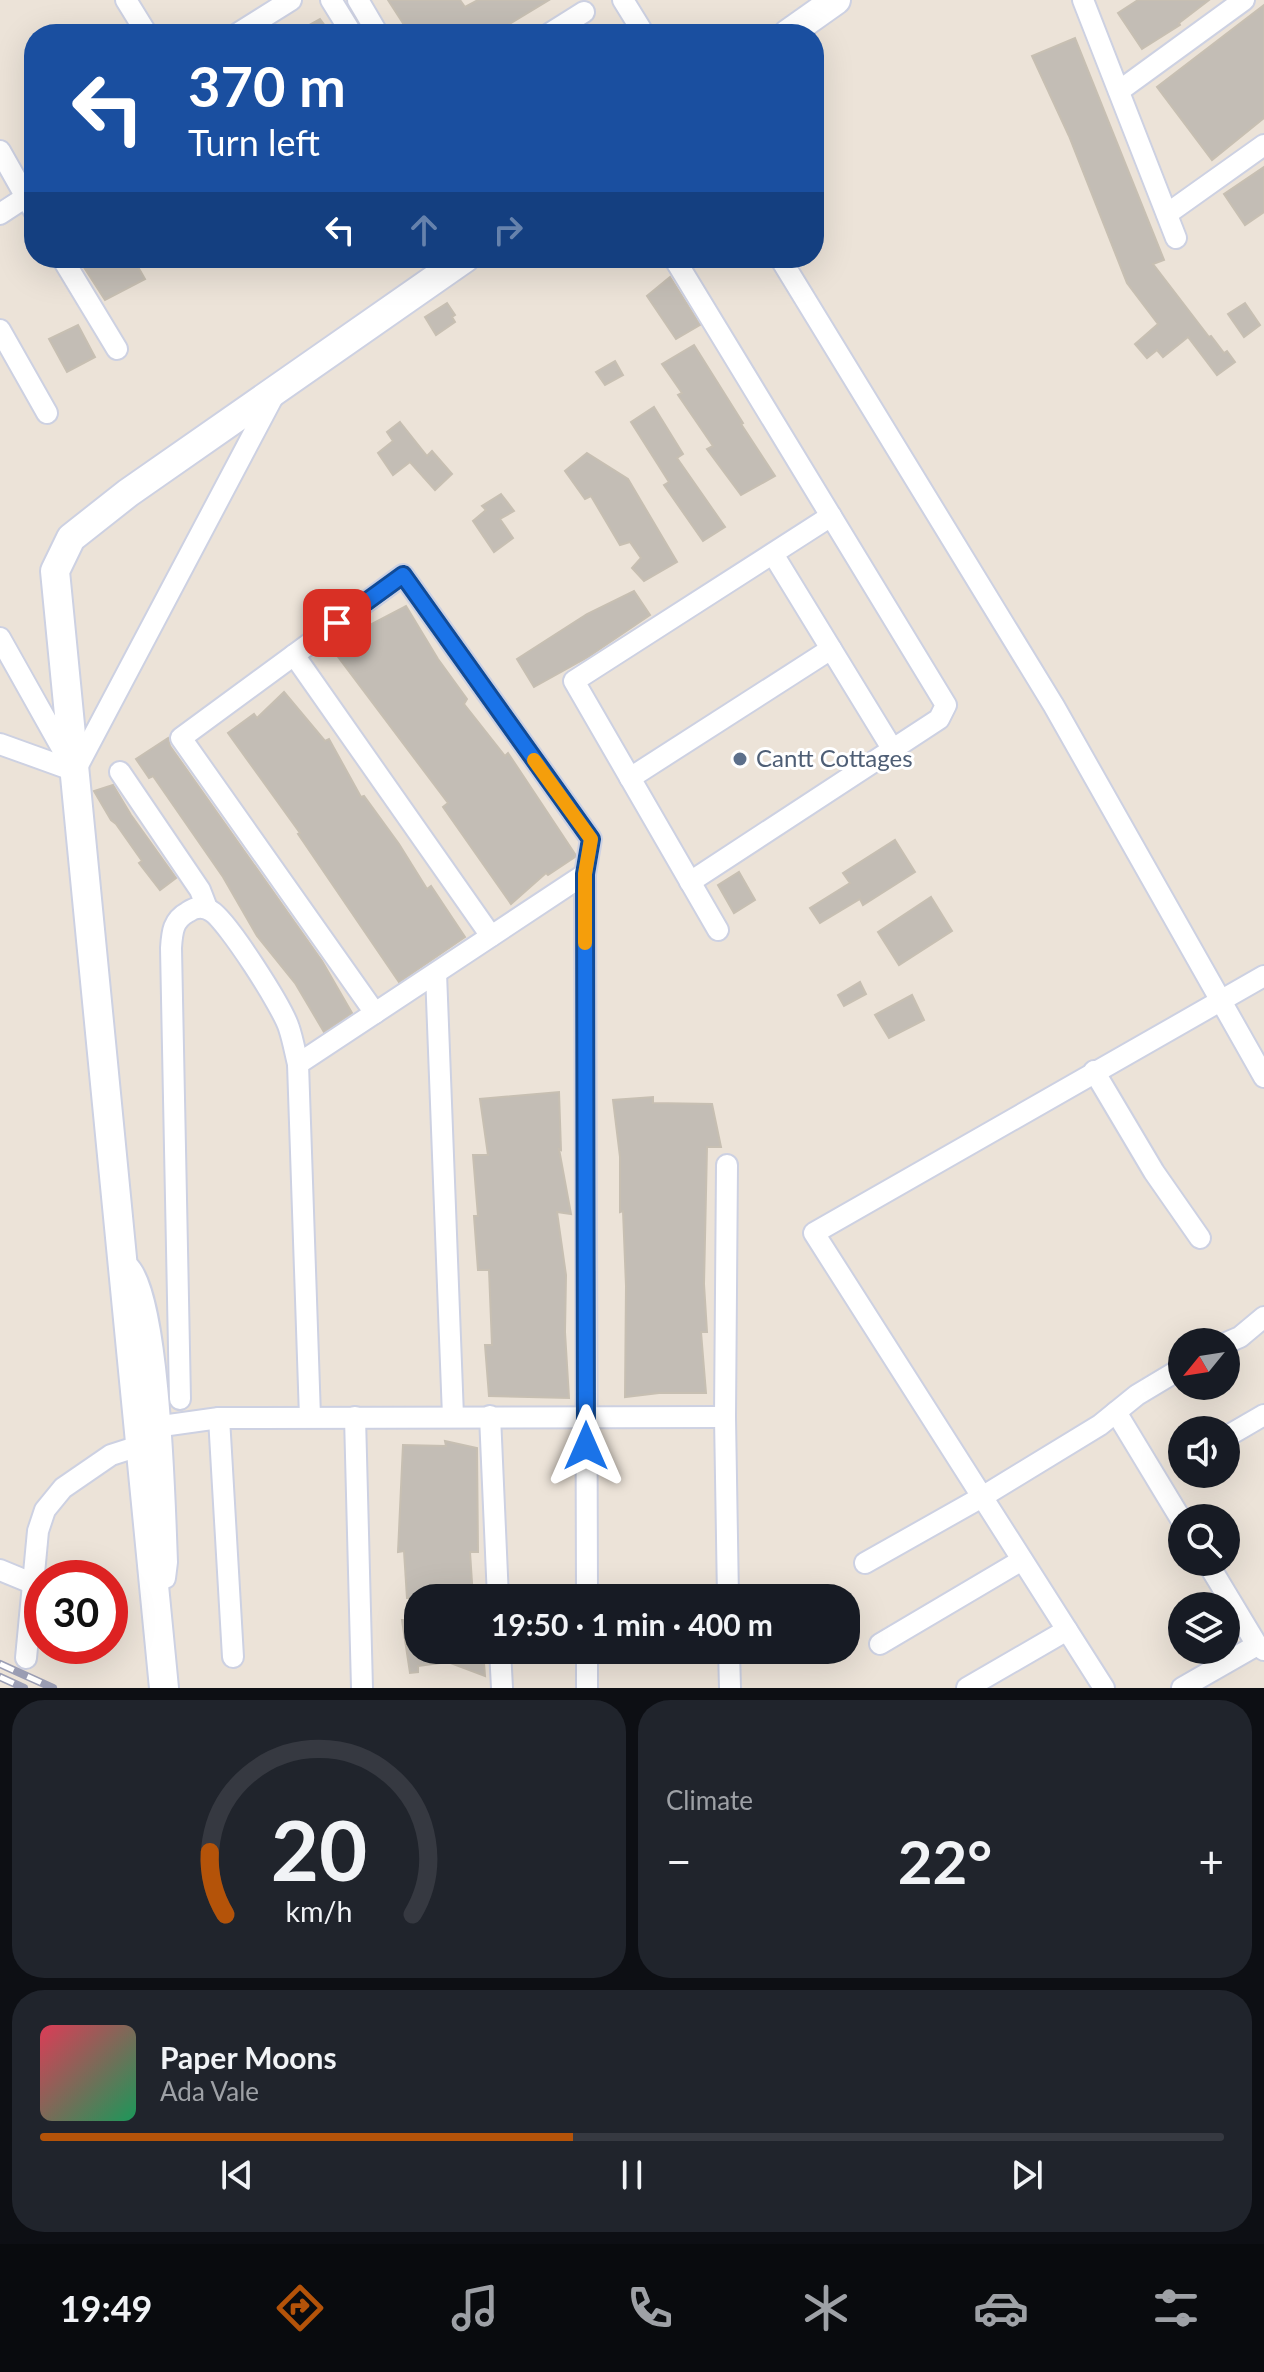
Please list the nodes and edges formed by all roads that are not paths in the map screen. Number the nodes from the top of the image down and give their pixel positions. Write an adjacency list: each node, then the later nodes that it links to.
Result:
1 (126, 0): 10 (street)
2 (291, 0): 11 (street)
3 (331, 0): 12 (street)
4 (358, 0): 13 (street)
5 (623, 0): 15 (street)
6 (836, 0): 16 (main road)
7 (1083, 0): 17 (street)
8 (1244, 0): 17 (street)
9 (584, 12): 14 (street)
10 (141, 24)
11 (253, 24)
12 (346, 24)
13 (372, 24)
14 (565, 24)
15 (638, 24)
16 (802, 24)
17 (1119, 91): 23 (street)
18 (1264, 145): 23 (street)
19 (0, 151): 20 (street)
20 (24, 193)
21 (24, 206): 22 (street)
22 (0, 214)
23 (1167, 214): 24 (street)
24 (1176, 238)
25 (68, 268): 30 (street)
26 (451, 268): 31 (main road)
27 (680, 268): 33 (street)
28 (786, 268): 50 (street)
29 (0, 330): 32 (street)
30 (117, 349)
31 (278, 387): 40 (street); 40 (main road)
32 (47, 413)
33 (831, 516): 34 (street); 39 (street)
34 (773, 554): 36 (street); 42 (street)
35 (0, 638): 40 (street)
36 (831, 649): 39 (street); 42 (street)
37 (294, 655): 43 (street); 47 (street); 51 (street)
38 (0, 744): 40 (street)
39 (893, 750): 44 (street)
40 (75, 771): 57 (main road)
41 (120, 772): 45 (street)
42 (630, 778): 44 (street)
43 (585, 874): 47 (street); 63 (street)
44 (690, 882): 46 (street)
45 (207, 908): 52 (street); 61 (street)
46 (718, 930)
47 (491, 936): 48 (street)
48 (436, 973): 51 (street); 65 (street)
49 (1264, 976): 50 (street)
50 (1220, 1002): 53 (street); 54 (street)
51 (375, 1013): 52 (street)
52 (298, 1064): 67 (street)
53 (1094, 1071): 56 (street); 74 (street)
54 (1264, 1077)
55 (727, 1165): 69 (street)
56 (1200, 1238)
57 (123, 1266): 71 (street); 73 (main road)
58 (1264, 1317): 59 (street)
59 (1240, 1337)
60 (1168, 1376): 62 (street)
61 (180, 1399)
62 (1116, 1412): 74 (street); 75 (street)
63 (586, 1415): 66 (street); 69 (street); 84 (street)
64 (1264, 1415): 72 (street)
65 (453, 1416): 66 (street); 68 (street)
66 (490, 1416): 83 (street)
67 (310, 1417): 68 (street); 70 (street)
68 (355, 1417): 94 (street)
69 (725, 1417): 85 (street)
70 (219, 1418): 71 (street); 89 (street)
71 (162, 1426): 82 (street)
72 (1240, 1429)
73 (139, 1446): 76 (street); 82 (main road)
74 (982, 1497): 77 (street); 78 (street)
75 (1172, 1504)
76 (36, 1560)
77 (1022, 1560): 86 (street); 87 (street)
78 (865, 1563)
79 (0, 1570): 81 (street)
80 (1216, 1576): 88 (street)
81 (24, 1580)
82 (155, 1581): 93 (main road)
83 (497, 1584)
84 (587, 1584)
85 (728, 1584)
86 (1067, 1630): 98 (street); 99 (street)
87 (880, 1644)
88 (1261, 1647): 100 (street)
89 (233, 1657)
90 (501, 1664): 95 (street)
91 (587, 1664): 96 (street)
92 (729, 1664): 97 (street)
93 (164, 1688)
94 (362, 1688)
95 (502, 1688)
96 (587, 1688)
97 (730, 1688)
98 (967, 1688)
99 (1104, 1688)
100 (1182, 1688)

